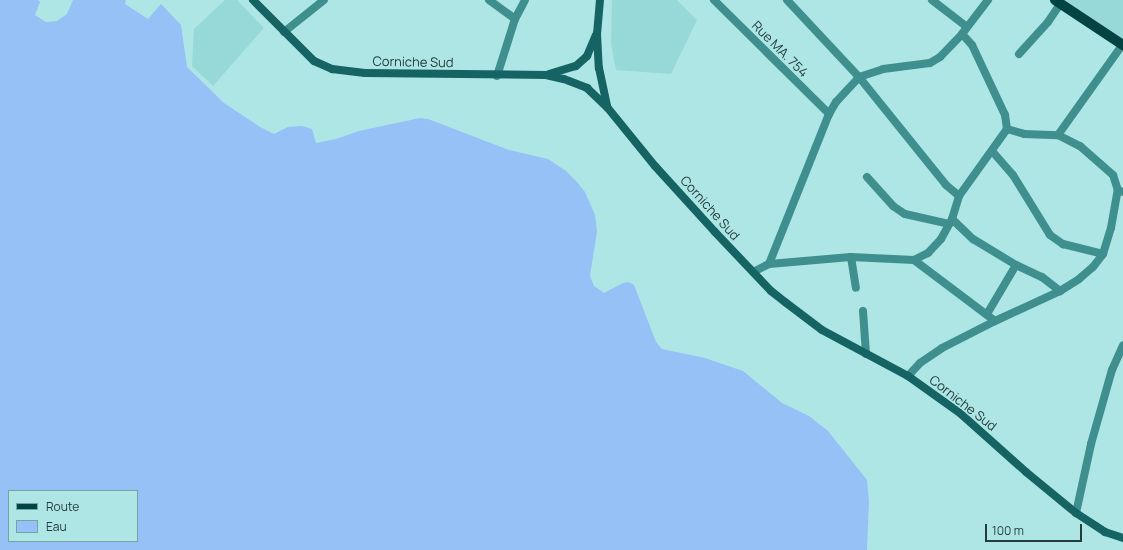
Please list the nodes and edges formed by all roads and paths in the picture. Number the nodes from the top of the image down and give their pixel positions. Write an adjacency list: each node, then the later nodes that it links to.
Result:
1 (253, 0): 13 (main road, Corniche Sud)
2 (324, 0): 13 (street)
3 (489, 0): 11 (street)
4 (525, 0): 11 (street)
5 (600, 0): 14 (main road)
6 (714, 0): 22 (street, Rue MA. 754)
7 (787, 0): 20 (street)
8 (932, 0): 12 (street)
9 (988, 0): 12 (street)
10 (1058, 2): 16 (main road); 17 (street)
11 (514, 19): 19 (street)
12 (968, 27): 15 (street)
13 (284, 32): 19 (main road, Corniche Sud)
14 (597, 34): 18 (main road); 21 (main road)
15 (962, 34): 20 (street); 23 (street)
16 (1123, 45): 24 (street)
17 (1019, 54)
18 (546, 75): 19 (main road, Corniche Sud); 21 (main road, Corniche Sud)
19 (497, 76)
20 (859, 77): 22 (street); 28 (street)
21 (607, 107): 35 (main road, Corniche Sud)
22 (828, 114): 33 (street)
23 (1007, 129): 24 (street); 25 (street)
24 (1058, 135): 27 (street)
25 (992, 151): 28 (street); 30 (street)
26 (867, 177): 29 (street)
27 (1120, 191): 30 (street)
28 (960, 196): 29 (street)
29 (950, 222): 32 (street); 34 (street)
30 (1103, 254): 37 (street)
31 (851, 257): 32 (street); 33 (street); 36 (street)
32 (914, 260): 39 (street)
33 (769, 264): 35 (street)
34 (1016, 265): 37 (street); 39 (street)
35 (753, 272): 42 (main road, Corniche Sud)
36 (856, 288)
37 (1060, 291): 40 (street)
38 (863, 311): 42 (street)
39 (987, 314): 40 (street)
40 (995, 320): 43 (street)
41 (1123, 345): 44 (street)
42 (866, 354): 43 (main road, Corniche Sud)
43 (908, 376): 44 (main road, Corniche Sud)
44 (1076, 513): 45 (main road, Corniche Sud)
45 (1123, 538)

